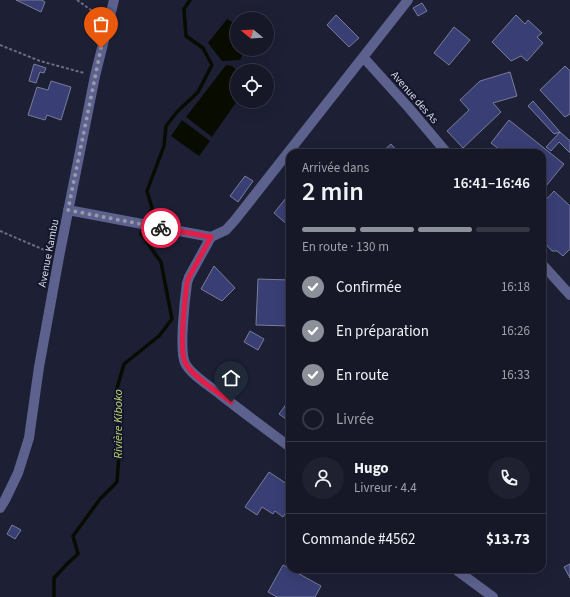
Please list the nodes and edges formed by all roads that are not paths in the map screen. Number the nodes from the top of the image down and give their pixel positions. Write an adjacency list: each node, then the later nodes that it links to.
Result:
1 (114, 0): 7 (street, Avenue Kambu)
2 (408, 0): 3 (street)
3 (364, 58): 4 (street); 5 (street, Avenue des As)
4 (293, 149)
5 (444, 149)
6 (286, 158): 8 (street)
7 (68, 210): 8 (street); 12 (street, Avenue Kambu)
8 (211, 237): 11 (street)
9 (546, 268): 10 (street)
10 (570, 295)
11 (286, 444)
12 (0, 508)
13 (460, 573): 14 (street)
14 (482, 593): 15 (street)
15 (493, 597)

